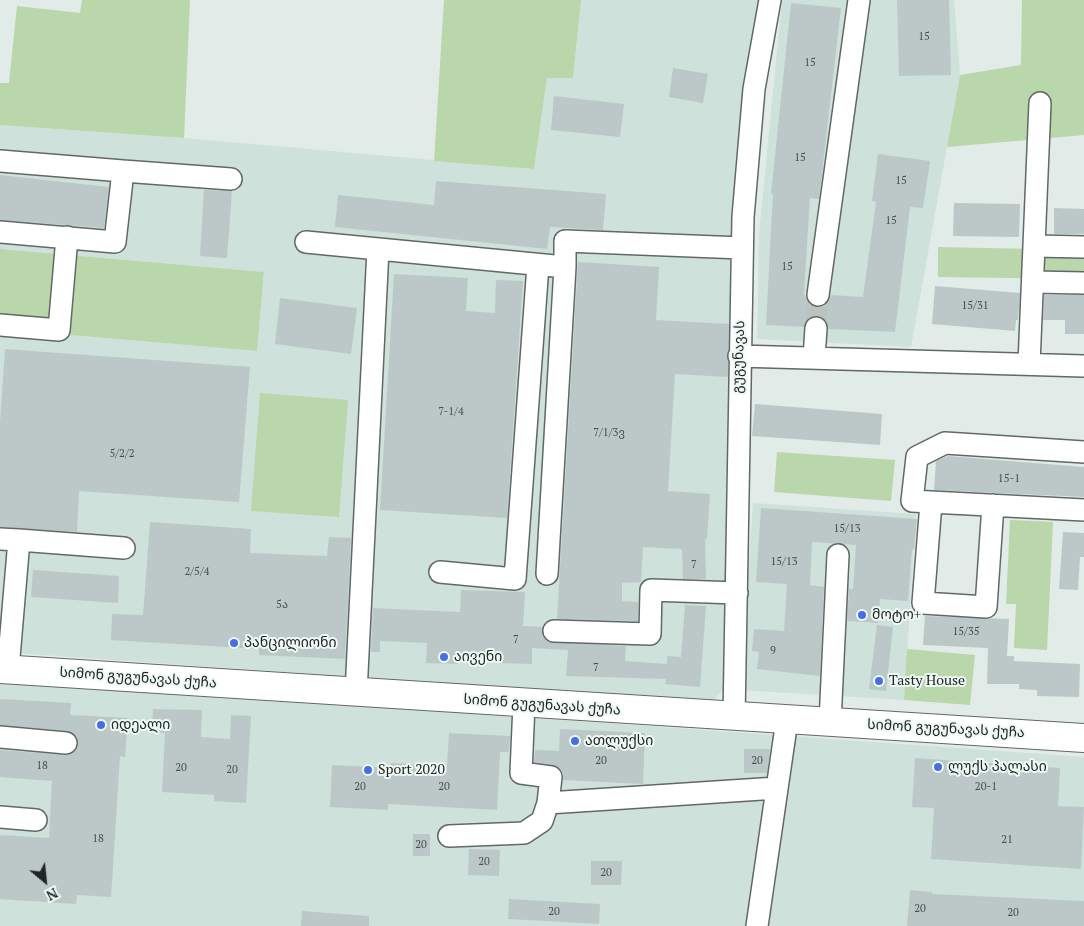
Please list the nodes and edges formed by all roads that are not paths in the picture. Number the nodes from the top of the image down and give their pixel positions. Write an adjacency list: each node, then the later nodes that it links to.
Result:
1 (770, 0): 12 (street, გუგუნავას)
2 (858, 0): 18 (street)
3 (1040, 103): 10 (street)
4 (0, 161): 5 (street)
5 (124, 171): 6 (street); 8 (street)
6 (231, 179)
7 (0, 232): 8 (street)
8 (67, 237): 19 (street)
9 (306, 242): 13 (street)
10 (1034, 246): 11 (street); 16 (street)
11 (1084, 247)
12 (742, 248): 15 (street); 21 (street, გუგუნავას)
13 (378, 249): 14 (street); 37 (street)
14 (538, 264): 15 (street); 32 (street)
15 (564, 267): 33 (street)
16 (1033, 282): 17 (street); 23 (street)
17 (1084, 283)
18 (818, 295)
19 (0, 325)
20 (816, 328): 22 (street)
21 (739, 356): 22 (street); 34 (street, გუგუნავას)
22 (814, 358): 23 (street)
23 (1029, 364): 24 (street)
24 (1084, 366)
25 (1084, 452): 26 (street)
26 (931, 503): 27 (street); 27 (street)
27 (993, 506): 28 (street)
28 (1084, 510)
29 (10, 539): 30 (street); 36 (street)
30 (124, 548)
31 (838, 555): 41 (street)
32 (440, 572)
33 (547, 574)
34 (737, 593): 35 (street); 39 (street, გუგუნავას)
35 (554, 631)
36 (4, 669): 37 (main road, სიმონ გუგუნავას ქუჩა)
37 (356, 693): 38 (main road, სიმონ გუგუნავას ქუჩა)
38 (524, 704): 39 (main road, სიმონ გუგუნავას ქუჩა); 46 (street)
39 (734, 717): 40 (main road, სიმონ გუგუნავას ქუჩა)
40 (787, 720): 41 (main road, სიმონ გუგუნავას ქუჩა); 45 (street)
41 (830, 722): 43 (main road, სიმონ გუგუნავას ქუჩა)
42 (0, 737): 44 (street)
43 (1084, 738)
44 (66, 742)
45 (777, 788): 46 (street); 50 (street)
46 (548, 803): 49 (street)
47 (0, 817): 48 (street)
48 (36, 820)
49 (449, 836)
50 (757, 926)

